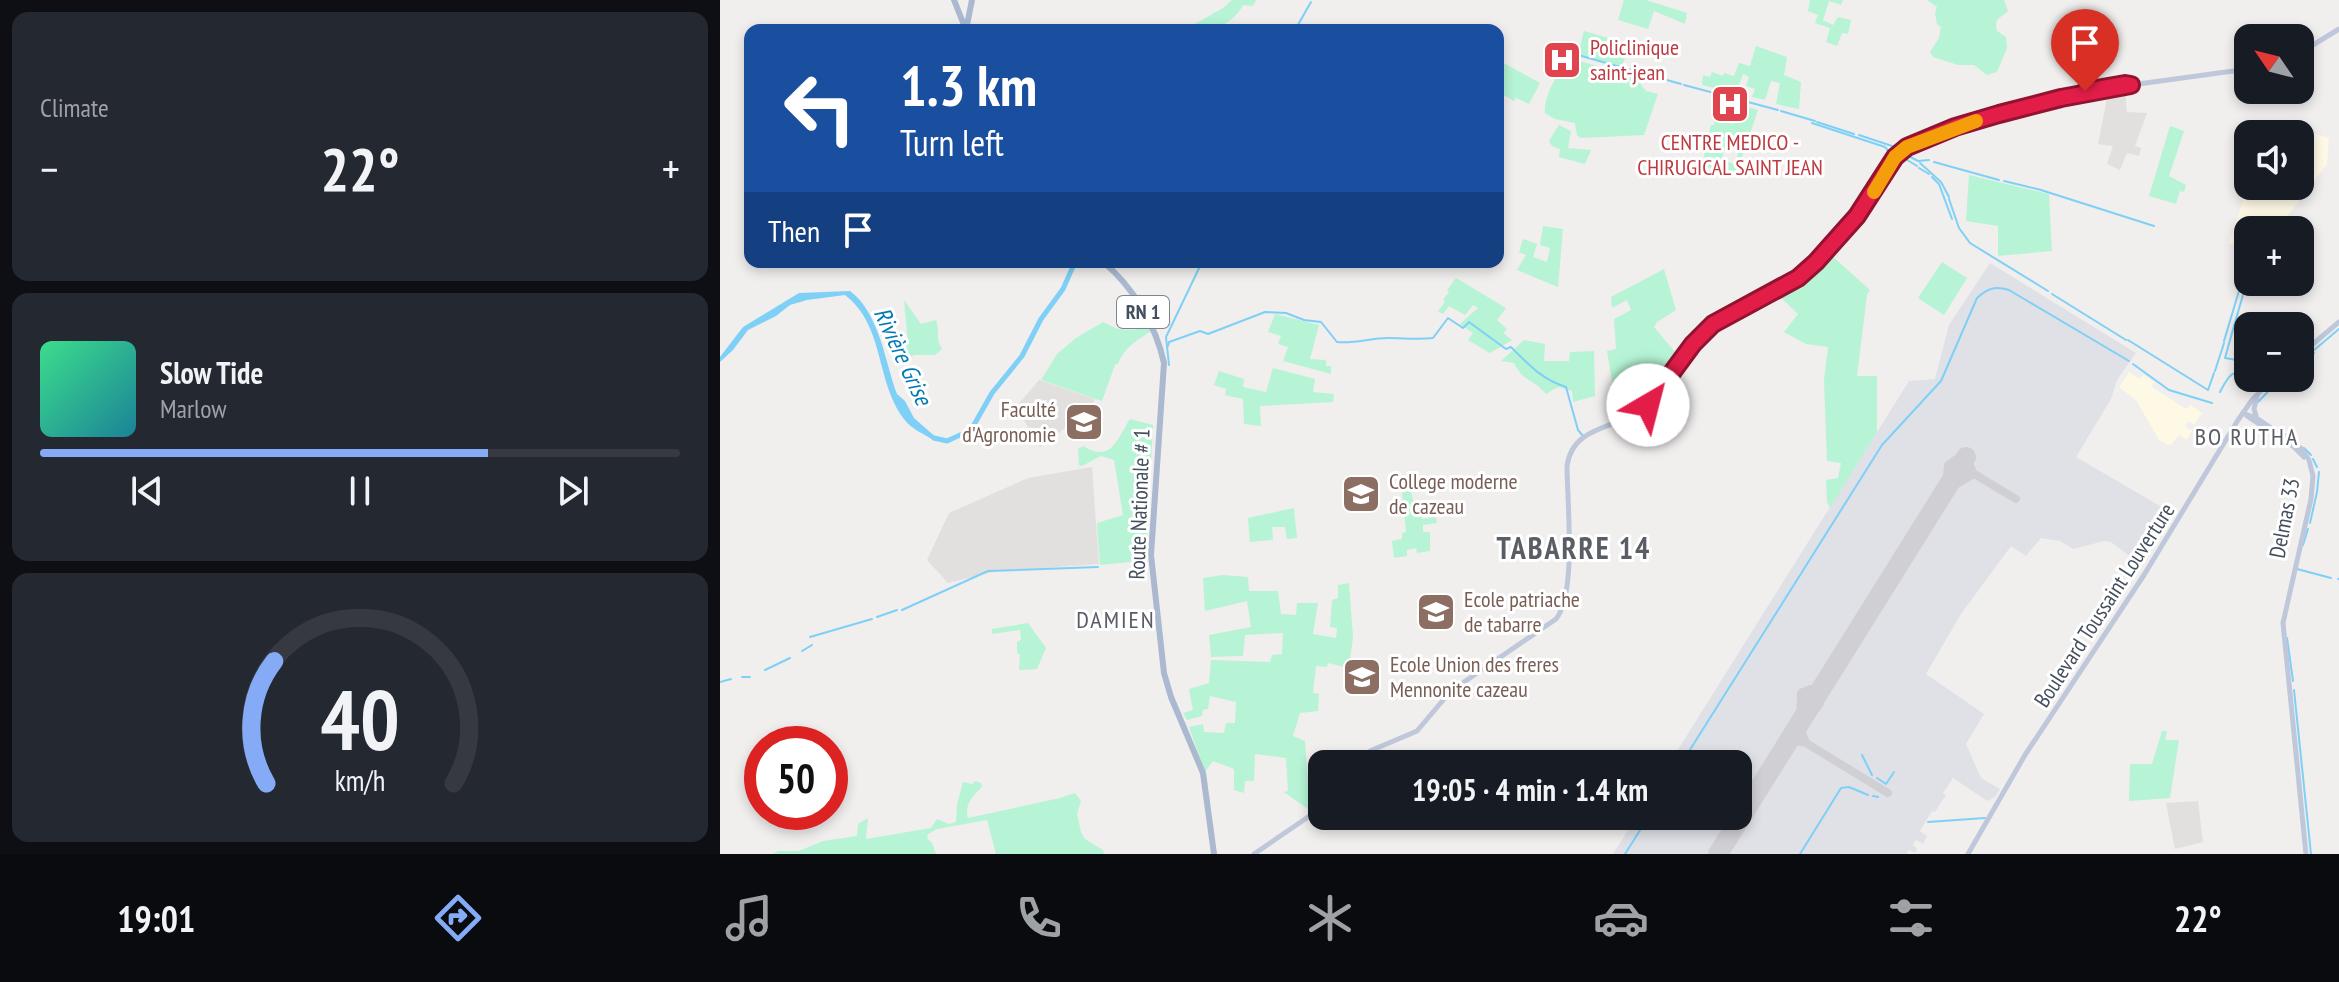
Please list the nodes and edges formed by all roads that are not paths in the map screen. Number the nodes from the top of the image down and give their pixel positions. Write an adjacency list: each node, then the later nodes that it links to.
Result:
1 (954, 0): 3 (main road)
2 (972, 0): 4 (main road)
3 (964, 24)
4 (967, 24)
5 (2339, 29): 6 (main road)
6 (2314, 44)
7 (2234, 71): 15 (main road)
8 (1109, 268): 17 (main road, Route Nationale # 1 / RN 1)
9 (2339, 322): 10 (main road)
10 (2314, 343)
11 (2258, 392): 13 (main road, Boulevard Toussaint Louverture)
12 (2259, 392): 14 (main road)
13 (2243, 413): 14 (main road, Delmas 33); 19 (main road, Boulevard Toussaint Louverture); 20 (main road, Delmas 33)
14 (2258, 419): 20 (main road, Delmas 33)
15 (1372, 750)
16 (1308, 817): 18 (main road)
17 (1214, 854)
18 (1254, 854)
19 (1968, 854)
20 (2305, 854)

